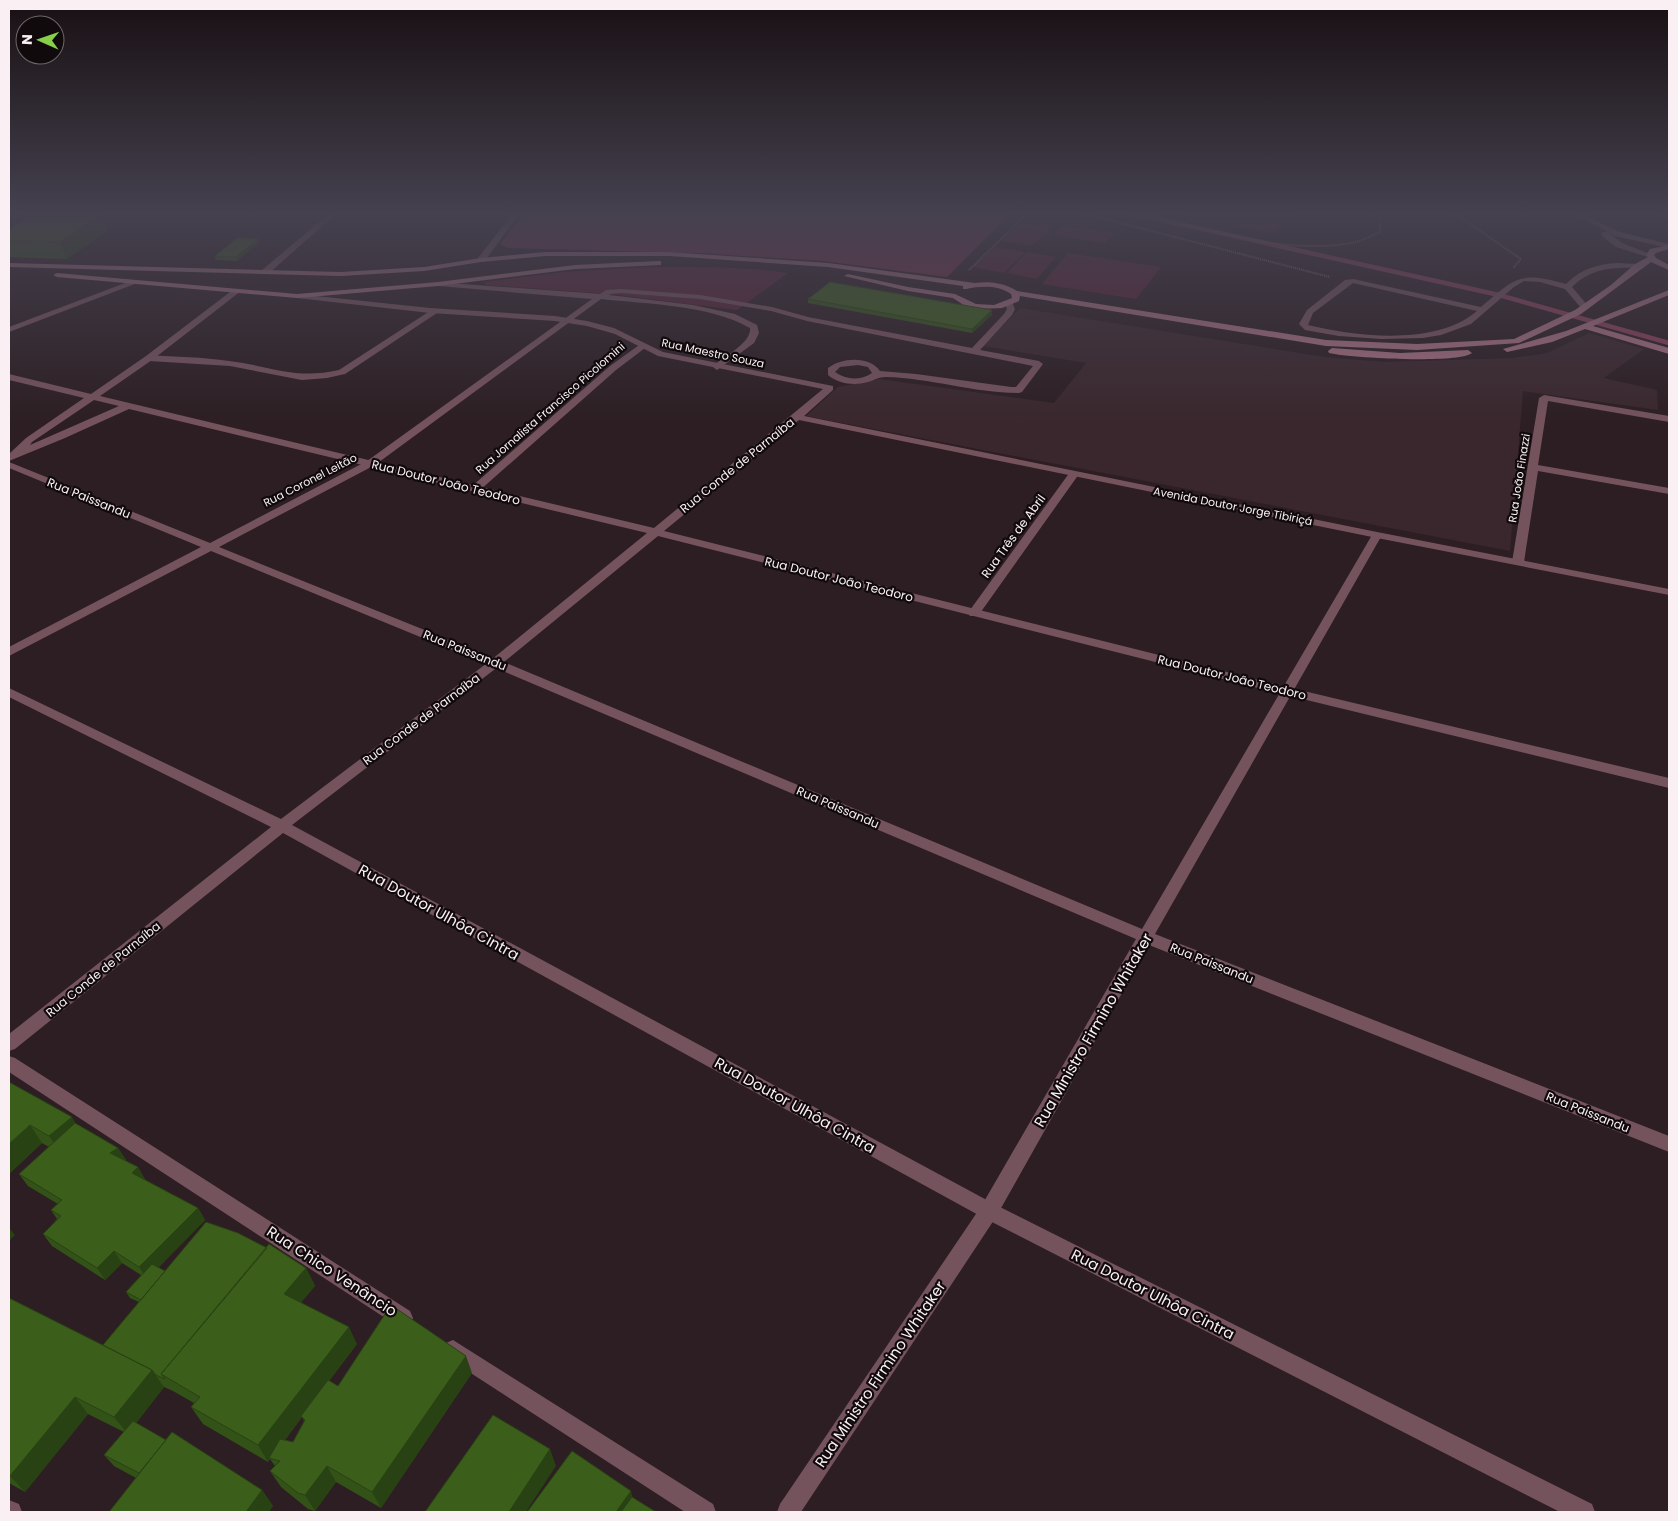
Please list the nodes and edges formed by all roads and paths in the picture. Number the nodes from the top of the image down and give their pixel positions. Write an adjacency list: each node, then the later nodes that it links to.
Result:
1 (131, 284): 29 (street)
2 (151, 284): 15 (main road)
3 (173, 284): 15 (main road)
4 (315, 284): 17 (main road)
5 (438, 284): 20 (main road); 21 (street)
6 (887, 284): 22 (main road)
7 (966, 284): 14 (main road)
8 (1345, 284): 24 (street)
9 (1371, 284): 24 (street)
10 (1515, 284): 24 (street)
11 (1555, 284): 16 (street)
12 (1570, 284): 16 (street)
13 (1617, 284): 25 (main road)
14 (973, 285): 19 (main road); 22 (main road)
15 (174, 287): 17 (main road)
16 (1568, 287): 25 (street)
17 (237, 291): 20 (main road); 33 (street)
18 (1669, 292): 28 (main road)
19 (1015, 293): 23 (main road); 25 (main road)
20 (297, 296): 26 (street, Rua Maestro Souza)
21 (601, 296): 27 (street, Rua Coronel Leitão); 31 (street); 34 (street)
22 (956, 296): 23 (main road)
23 (1011, 303): 28 (main road); 31 (street)
24 (1483, 310)
25 (1582, 310)
26 (436, 311): 27 (street, Rua Maestro Souza); 33 (street)
27 (568, 321): 30 (street, Rua Maestro Souza); 44 (street, Rua Coronel Leitão)
28 (1586, 327): 32 (main road)
29 (9, 330)
30 (642, 346): 34 (street, Rua Maestro Souza); 48 (street, Rua Jornalista Francisco Picolomini)
31 (974, 351): 35 (street)
32 (1669, 351)
33 (149, 358): 39 (street)
34 (717, 367): 38 (street, Rua Maestro Souza)
35 (876, 374): 37 (street); 37 (street)
36 (9, 377): 39 (street, Rua Doutor João Teodoro)
37 (844, 380): 38 (street, Rua Conde de Parnaíba)
38 (830, 388): 41 (street, Rua Conde de Parnaíba)
39 (91, 396): 40 (street, Rua Doutor João Teodoro); 43 (street)
40 (129, 405): 43 (street); 44 (street, Rua Doutor João Teodoro)
41 (797, 417): 47 (street, Avenida Doutor Jorge Tibiriçá); 50 (street, Rua Conde de Parnaíba)
42 (1669, 419): 46 (street, Rua João Finazzi)
43 (13, 456)
44 (371, 463): 48 (street, Rua Doutor João Teodoro); 52 (street, Rua Coronel Leitão)
45 (9, 466): 52 (street, Rua Paissandu)
46 (1534, 467): 49 (street); 53 (street, Rua João Finazzi)
47 (1074, 474): 51 (street, Avenida Doutor Jorge Tibiriçá); 55 (street, Rua Três de Abril)
48 (475, 490): 50 (street, Rua Doutor João Teodoro)
49 (1669, 491)
50 (655, 532): 55 (street, Rua Doutor João Teodoro); 57 (street, Rua Conde de Parnaíba)
51 (1377, 535): 53 (street, Avenida Doutor Jorge Tibiriçá); 58 (street, Rua Ministro Firmino Whitaker)
52 (209, 547): 56 (street, Rua Coronel Leitão); 57 (street, Rua Paissandu)
53 (1518, 562): 54 (street, Avenida Doutor Jorge Tibiriçá)
54 (1669, 592)
55 (974, 613): 58 (street, Rua Doutor João Teodoro)
56 (9, 652)
57 (495, 663): 61 (street, Rua Conde de Parnaíba); 62 (street, Rua Paissandu)
58 (1286, 691): 60 (street, Rua Doutor João Teodoro); 62 (street, Rua Ministro Firmino Whitaker)
59 (9, 692): 61 (street, Rua Doutor Ulhôa Cintra)
60 (1669, 783)
61 (282, 826): 63 (street, Rua Conde de Parnaíba); 66 (street, Rua Doutor Ulhôa Cintra)
62 (1146, 937): 65 (street, Rua Paissandu); 66 (street, Rua Ministro Firmino Whitaker)
63 (9, 1044)
64 (9, 1063): 67 (street, Rua Chico Venâncio)
65 (1669, 1144)
66 (989, 1211): 68 (street, Rua Ministro Firmino Whitaker); 69 (street, Rua Doutor Ulhôa Cintra)
67 (705, 1512)
68 (788, 1512)
69 (1584, 1512)

